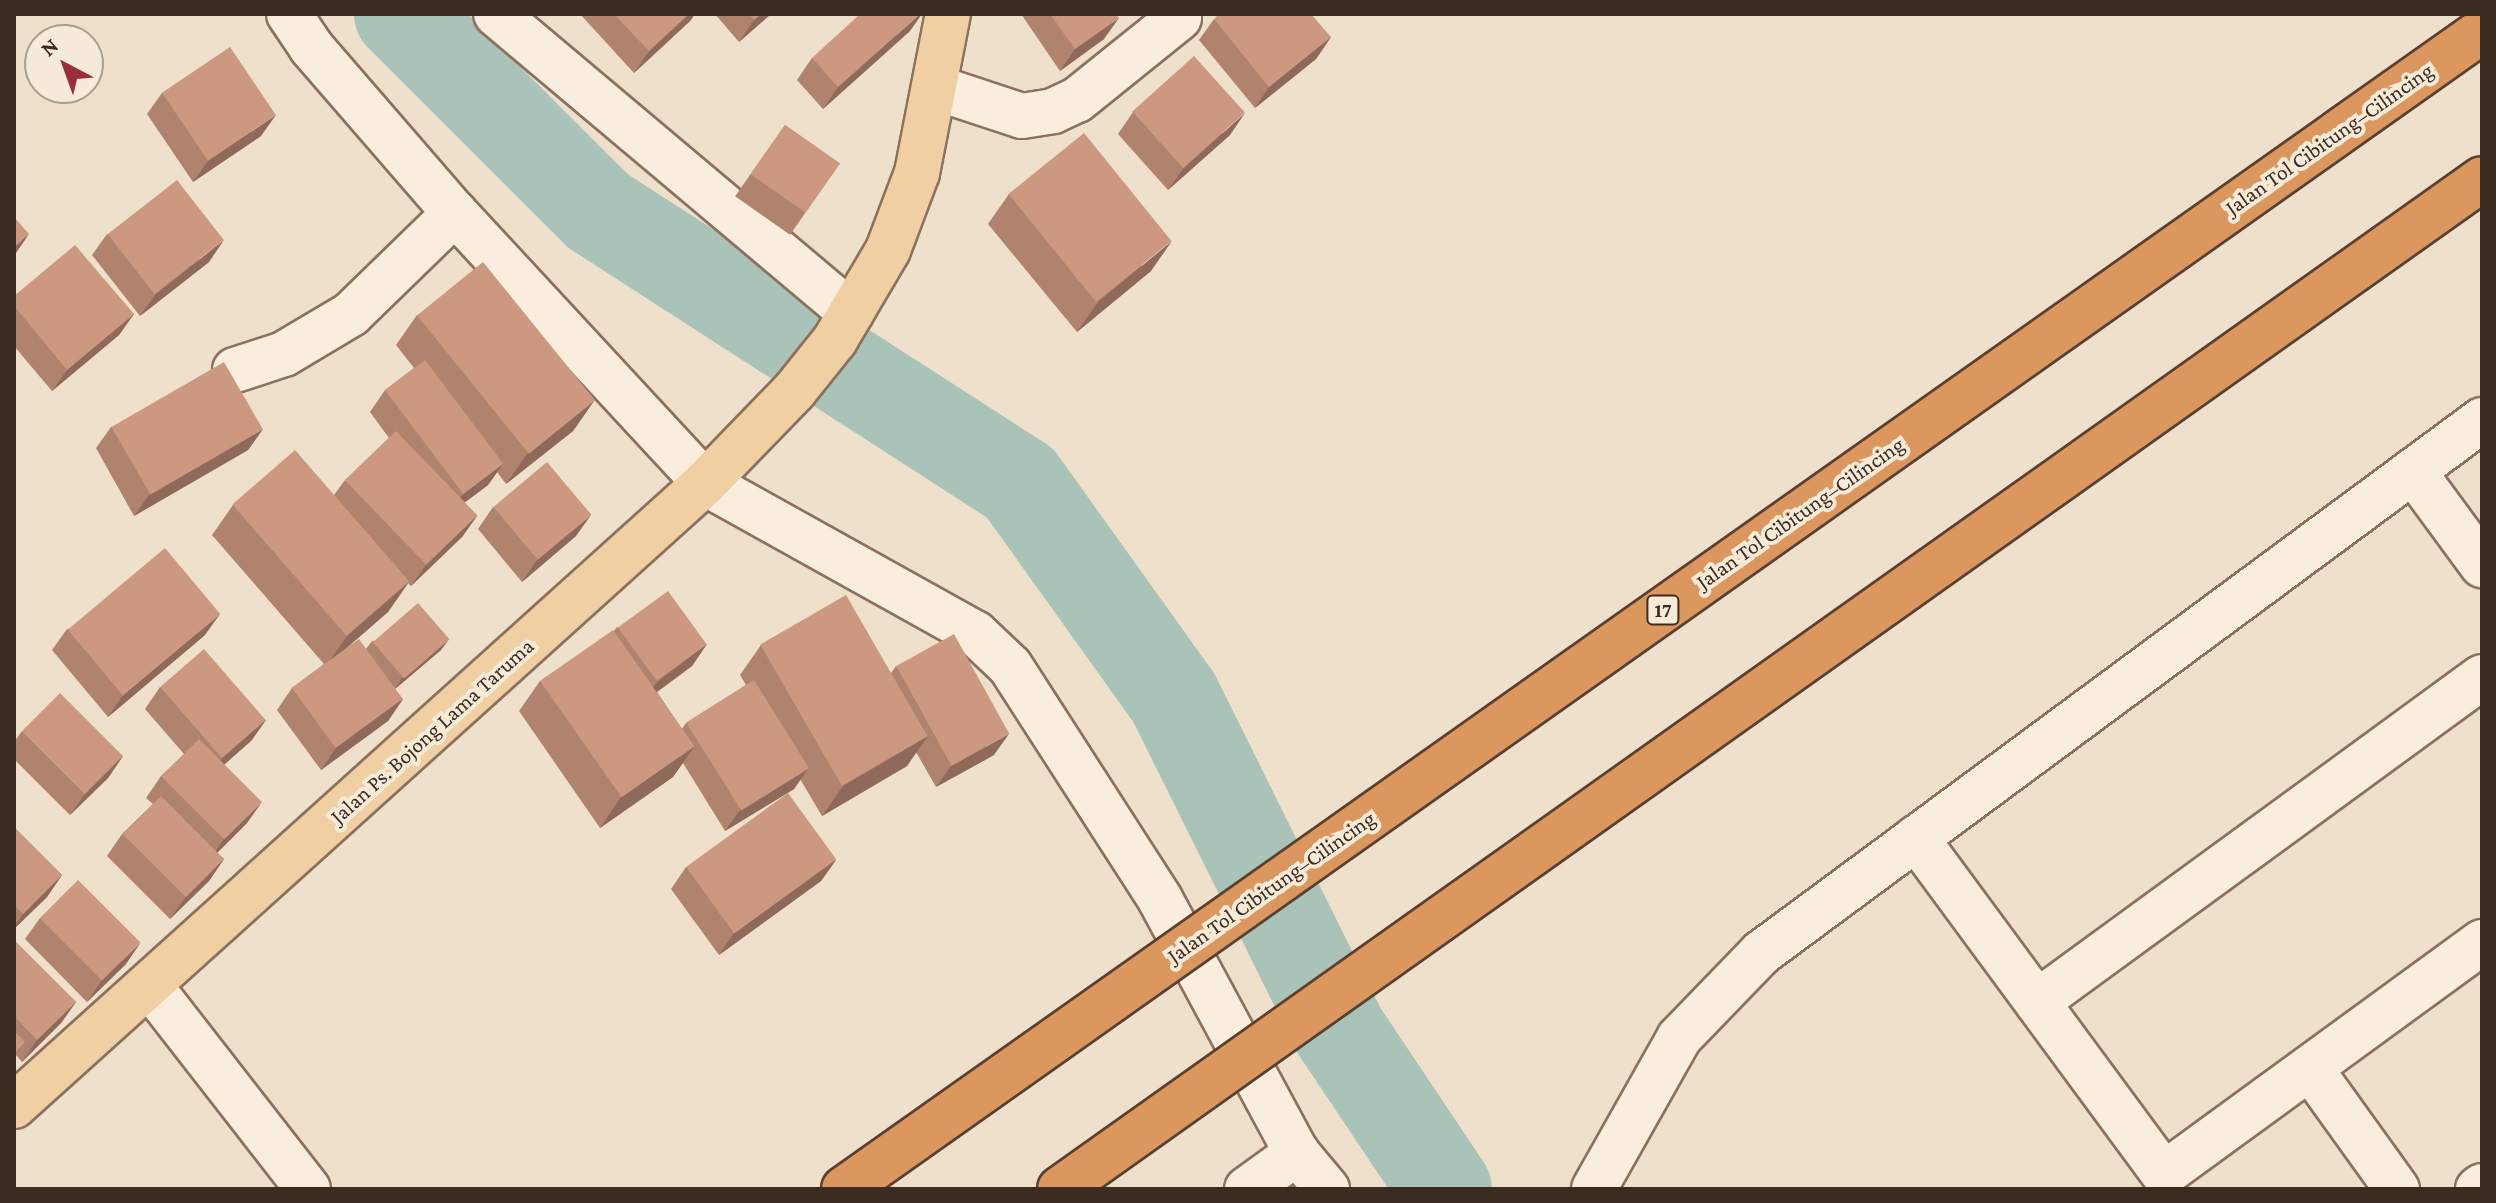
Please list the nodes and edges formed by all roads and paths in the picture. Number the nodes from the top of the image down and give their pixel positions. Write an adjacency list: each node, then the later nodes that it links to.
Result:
1 (289, 14): 8 (street)
2 (496, 14): 9 (street)
3 (948, 14): 6 (main road, Jalan Ps. Bojong Lama Taruma)
4 (1179, 18): 6 (street)
5 (2482, 31): 24 (highway, Jalan Tol Cibitung–Cilincing / 17, bridge)
6 (937, 88): 9 (main road, Jalan Ps. Bojong Lama Taruma)
7 (2482, 179): 25 (highway, bridge)
8 (455, 213): 10 (street); 13 (street)
9 (843, 326): 13 (main road, Jalan Ps. Bojong Lama Taruma)
10 (235, 370)
11 (2482, 420): 12 (street)
12 (2413, 471): 14 (street); 16 (street)
13 (705, 483): 18 (main road, Jalan Ps. Bojong Lama Taruma); 22 (street)
14 (2482, 565)
15 (2482, 677): 19 (street)
16 (1916, 838): 19 (street); 28 (street)
17 (2482, 942): 20 (street)
18 (150, 986): 21 (main road, Jalan Ps. Bojong Lama Taruma); 23 (street)
19 (2037, 1002): 20 (street)
20 (2310, 1068): 29 (street)
21 (14, 1106)
22 (1297, 1153): 26 (street); 27 (street)
23 (308, 1189)
24 (844, 1189)
25 (1060, 1189)
26 (1247, 1189)
27 (1327, 1189)
28 (1594, 1189)
29 (2397, 1189)

